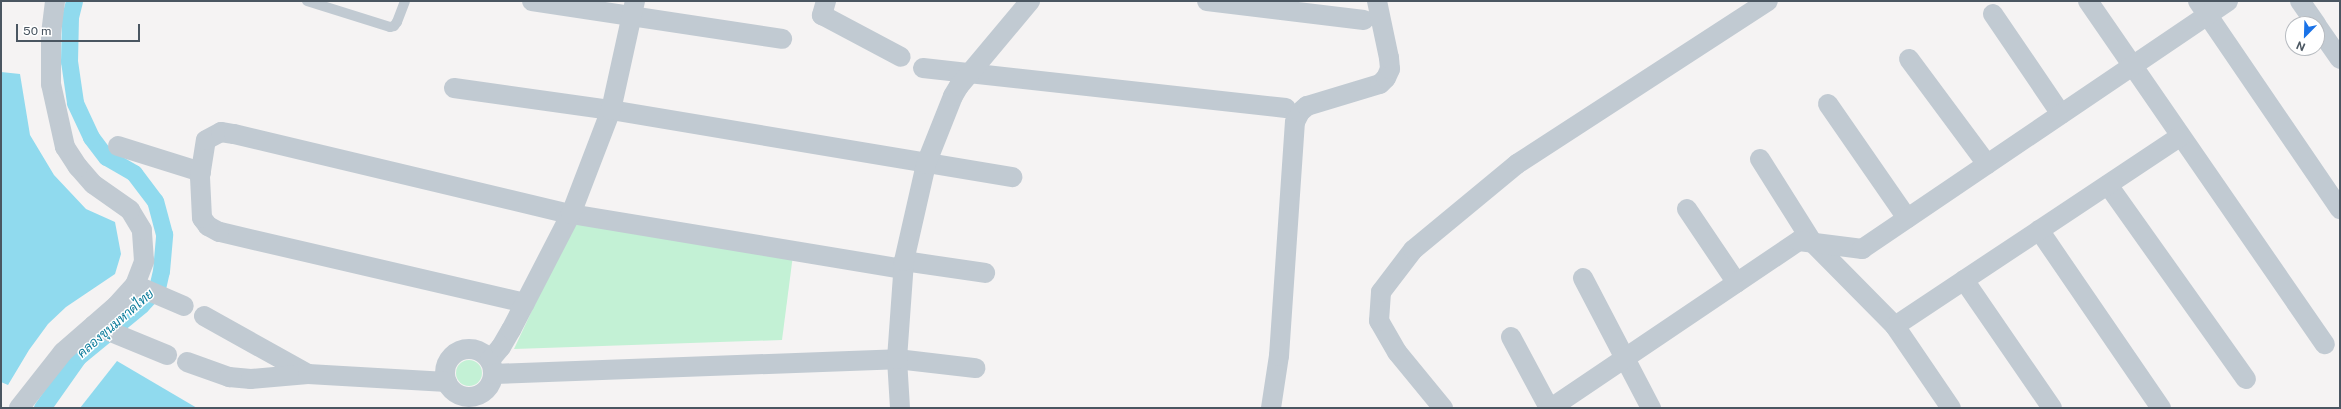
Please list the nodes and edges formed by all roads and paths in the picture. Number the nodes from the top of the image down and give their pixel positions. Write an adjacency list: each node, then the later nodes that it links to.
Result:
1 (55, 1): 50 (street)
2 (307, 1): 3 (lane)
3 (405, 1)
4 (532, 1): 14 (street)
5 (826, 1): 20 (street)
6 (1030, 1): 25 (street)
7 (1207, 1): 17 (street)
8 (1377, 1): 69 (street)
9 (1768, 1): 70 (street)
10 (2088, 1): 23 (street)
11 (2228, 1): 13 (street)
12 (2300, 1): 16 (street)
13 (2203, 8): 23 (street); 40 (street)
14 (634, 9): 19 (street); 29 (street)
15 (1993, 14): 30 (street)
16 (2310, 16)
17 (1364, 20)
18 (2325, 38): 22 (street)
19 (782, 39)
20 (901, 57)
21 (1909, 58): 35 (street)
22 (2340, 60)
23 (2133, 66): 30 (street); 31 (street)
24 (923, 68): 25 (street)
25 (970, 72): 28 (street); 34 (street)
26 (454, 88): 29 (street)
27 (1828, 104): 42 (street)
28 (1286, 108)
29 (612, 110): 34 (street); 41 (street)
30 (2061, 114): 35 (street)
31 (2181, 136): 38 (street); 57 (street)
32 (118, 146): 36 (street)
33 (1760, 159): 44 (street)
34 (926, 164): 37 (street); 45 (street)
35 (1987, 164): 42 (street)
36 (201, 172): 41 (street); 51 (street)
37 (1012, 177)
38 (2108, 185): 43 (street); 65 (street)
39 (1687, 209): 49 (street)
40 (2340, 209)
41 (571, 214): 45 (street); 51 (street)
42 (1907, 218): 44 (street)
43 (2039, 230): 48 (street); 75 (street)
44 (1813, 242): 49 (street); 54 (street)
45 (904, 265): 46 (street); 60 (street)
46 (985, 273)
47 (1583, 278): 59 (street)
48 (1964, 280): 54 (street); 74 (street)
49 (1737, 283): 59 (street)
50 (139, 287): 52 (street); 55 (street)
51 (525, 303): 62 (street)
52 (180, 304)
53 (204, 316): 64 (street)
54 (1895, 326): 73 (street)
55 (99, 327): 58 (street); 67 (street)
56 (1511, 338): 71 (street)
57 (2326, 344)
58 (167, 355)
59 (1625, 358): 71 (street); 72 (street)
60 (896, 359): 62 (street); 63 (street); 68 (street)
61 (187, 362): 64 (street)
62 (491, 367): 66 (street); 66 (street)
63 (975, 368)
64 (308, 374): 66 (street)
65 (2246, 379)
66 (454, 394)
67 (19, 408)
68 (900, 408)
69 (1271, 408)
70 (1443, 408)
71 (1550, 408)
72 (1651, 408)
73 (1951, 408)
74 (2052, 408)
75 (2161, 408)

